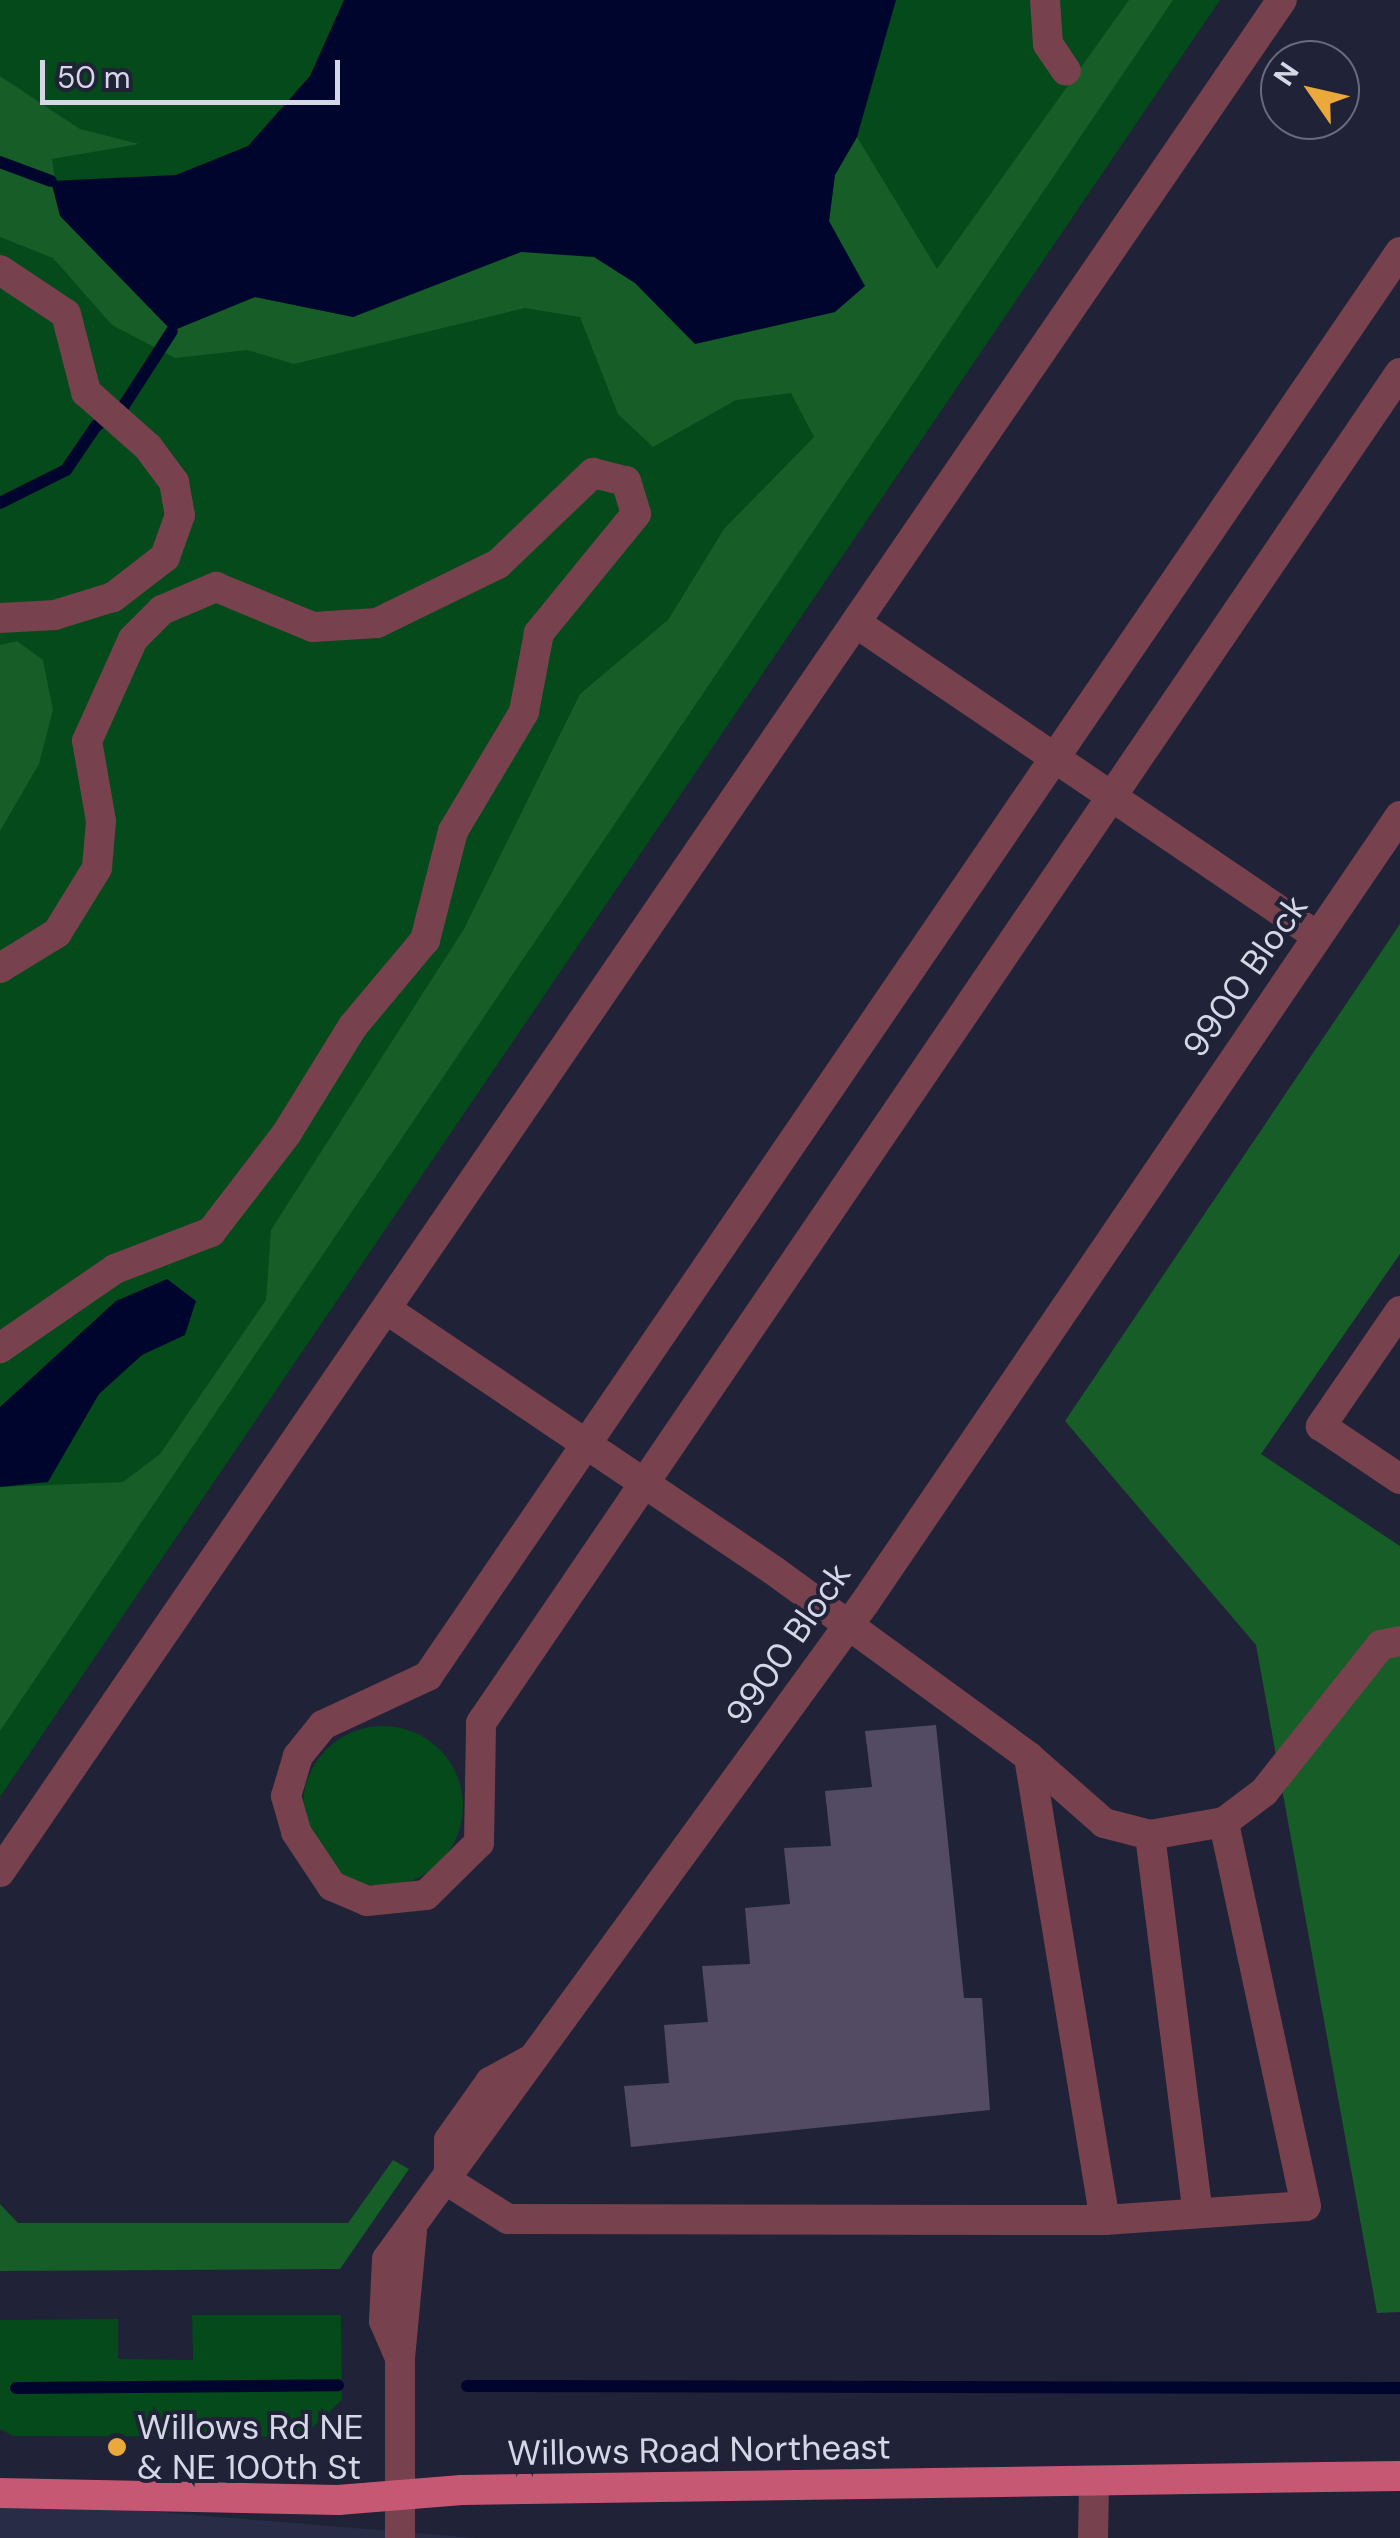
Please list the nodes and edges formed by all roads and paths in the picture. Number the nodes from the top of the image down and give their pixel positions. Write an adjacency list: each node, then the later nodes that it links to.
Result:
1 (1045, 0): 3 (lane)
2 (1282, 0): 10 (lane)
3 (1066, 70)
4 (1400, 252): 11 (lane)
5 (0, 270): 7 (lane)
6 (1400, 373): 12 (lane)
7 (165, 556): 8 (lane); 9 (lane)
8 (196, 591): 15 (lane); 18 (lane)
9 (0, 618)
10 (856, 623): 11 (lane); 16 (lane)
11 (1056, 759): 12 (lane); 19 (lane)
12 (1112, 796): 14 (lane); 21 (lane)
13 (1400, 816): 14 (lane, 9900 Block)
14 (1317, 936): 22 (lane, 9900 Block)
15 (0, 968)
16 (386, 1309): 19 (lane); 27 (lane)
17 (1400, 1310): 20 (lane)
18 (0, 1348)
19 (586, 1445): 21 (lane); 21 (lane)
20 (1400, 1479)
21 (643, 1483): 22 (lane)
22 (847, 1627): 24 (lane); 28 (lane, 9900 Block)
23 (1400, 1641): 25 (lane)
24 (1029, 1757): 26 (lane); 30 (lane)
25 (1224, 1822): 26 (lane); 29 (lane)
26 (1150, 1836): 29 (lane)
27 (0, 1872)
28 (449, 2182): 30 (lane); 34 (lane)
29 (1198, 2213): 30 (lane)
30 (1105, 2220)
31 (1400, 2476): 32 (main road, Willows Road Northeast)
32 (1094, 2484): 34 (main road, Willows Road Northeast); 36 (lane)
33 (0, 2493): 34 (main road, Willows Road Northeast)
34 (404, 2494): 35 (lane)
35 (400, 2538)
36 (1092, 2538)

